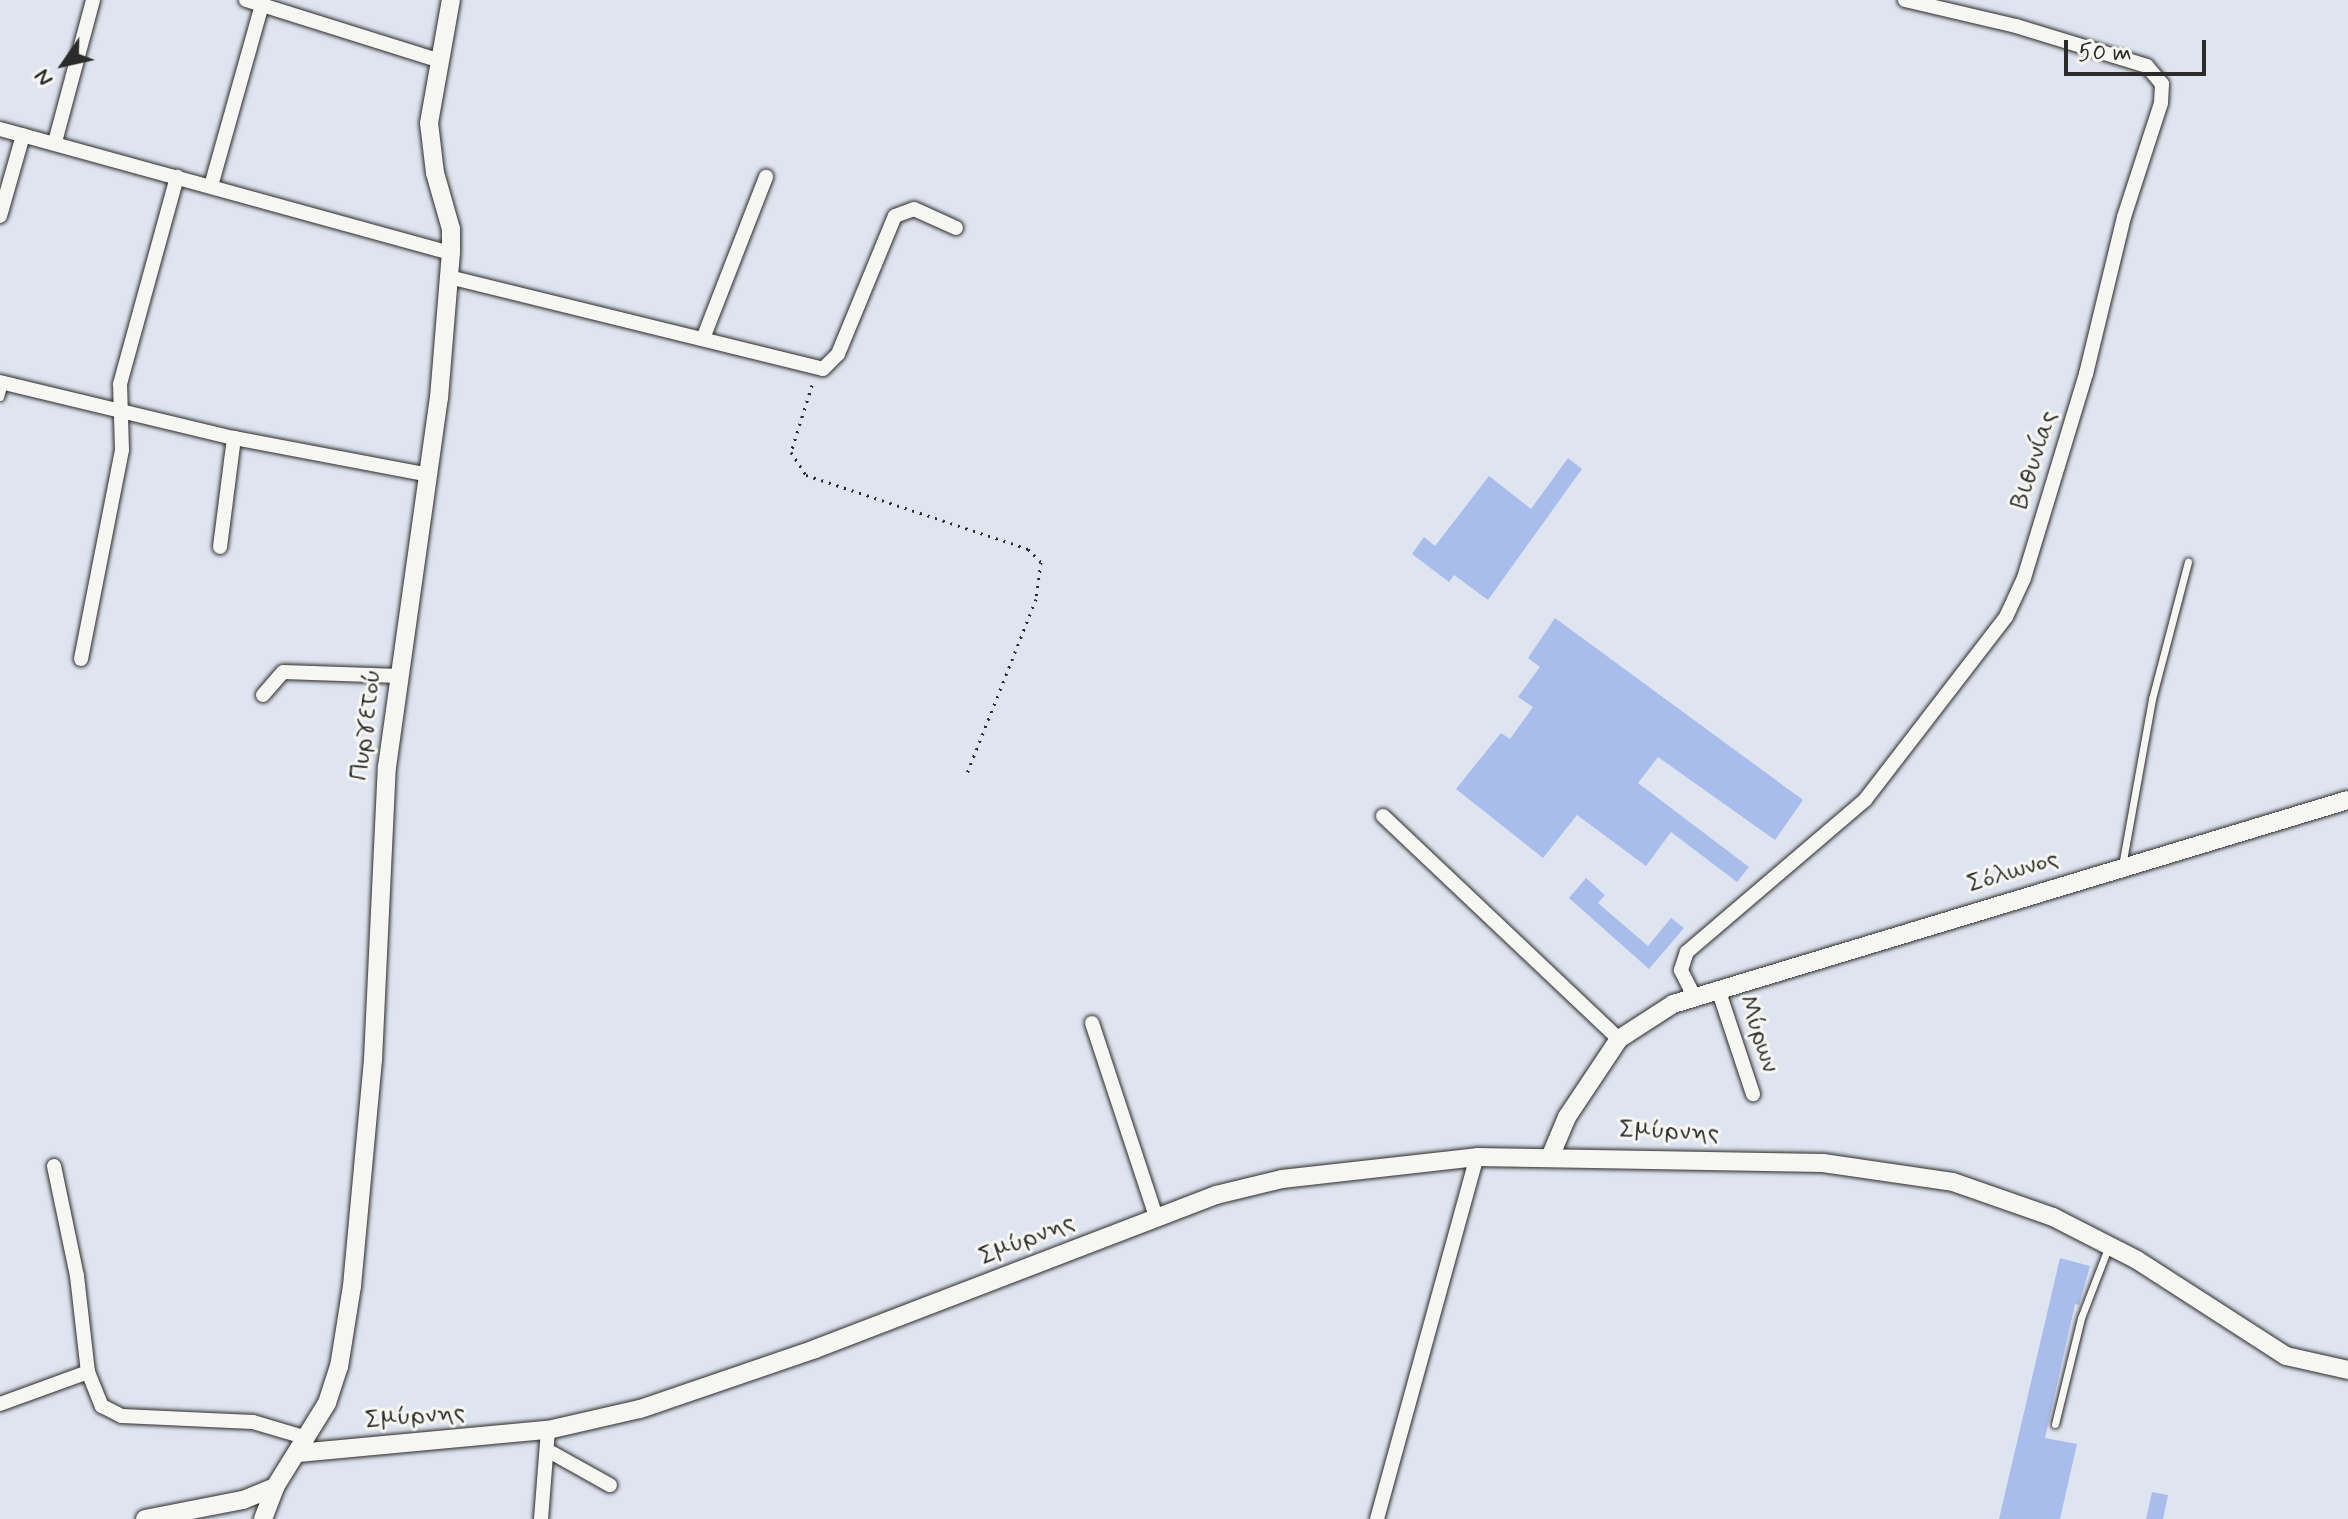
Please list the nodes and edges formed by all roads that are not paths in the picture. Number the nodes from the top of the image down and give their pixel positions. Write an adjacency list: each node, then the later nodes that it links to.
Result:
1 (93, 0): 9 (street)
2 (246, 0): 5 (street)
3 (451, 0): 6 (street, Πυργετού)
4 (1905, 0): 31 (street, Βιθυνίας)
5 (262, 5): 6 (street); 12 (street)
6 (438, 60): 15 (street, Πυργετού)
7 (0, 129): 8 (street)
8 (23, 135): 9 (street); 13 (street)
9 (55, 142): 10 (street)
10 (177, 177): 12 (street); 19 (street)
11 (766, 177): 17 (street)
12 (211, 186): 15 (street)
13 (0, 216)
14 (956, 228): 17 (street)
15 (451, 253): 16 (street, Πυργετού)
16 (449, 277): 17 (street); 21 (street, Πυργετού)
17 (704, 336)
18 (1, 387): 19 (street)
19 (119, 407): 20 (street); 24 (street)
20 (234, 438): 21 (street); 22 (street)
21 (429, 475): 25 (street, Πυργετού)
22 (220, 547)
23 (2188, 562): 29 (lane)
24 (81, 659)
25 (400, 676): 26 (street); 45 (street, Πυργετού)
26 (263, 695)
27 (2348, 800): 29 (street, Σόλωνος)
28 (1383, 816): 33 (street)
29 (2122, 866): 30 (street, Σόλωνος)
30 (1718, 989): 31 (street, Σόλωνος); 34 (street, Μύρων)
31 (1694, 996): 33 (street, Σόλωνος)
32 (1092, 1023): 38 (street)
33 (1619, 1039): 35 (street)
34 (1753, 1094)
35 (1551, 1155): 36 (street, Σμύρνης); 39 (street, Σμύρνης)
36 (1477, 1157): 38 (street, Σμύρνης); 52 (street)
37 (54, 1166): 41 (street)
38 (1156, 1216): 44 (street, Σμύρνης)
39 (2109, 1246): 40 (street, Σμύρνης); 43 (lane)
40 (2348, 1370)
41 (88, 1372): 42 (street); 45 (street)
42 (0, 1404)
43 (2055, 1424)
44 (548, 1430): 45 (street, Σμύρνης); 46 (street)
45 (302, 1445): 48 (street, Πυργετού)
46 (547, 1450): 47 (street); 51 (street)
47 (610, 1485)
48 (275, 1487): 49 (street); 50 (street, Πυργετού)
49 (145, 1519)
50 (263, 1519)
51 (541, 1519)
52 (1377, 1519)

